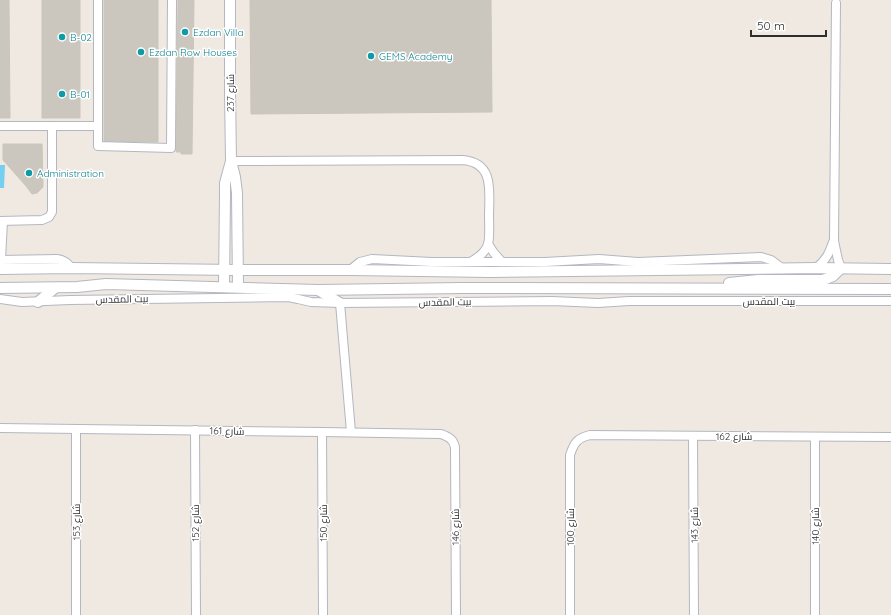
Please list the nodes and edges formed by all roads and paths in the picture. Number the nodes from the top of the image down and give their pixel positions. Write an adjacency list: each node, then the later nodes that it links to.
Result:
1 (98, 0): 7 (street)
2 (172, 0): 7 (street)
3 (230, 0): 8 (street, شارع 237)
4 (836, 3): 10 (street)
5 (0, 126): 6 (street)
6 (52, 126): 7 (street); 9 (street)
7 (98, 126)
8 (231, 161): 11 (street); 19 (street, شارع 237); 20 (street, شارع 237)
9 (1, 221): 14 (street)
10 (834, 241): 15 (street); 16 (street)
11 (488, 244): 12 (street); 13 (street)
12 (471, 262): 13 (street); 21 (street)
13 (502, 262): 18 (street)
14 (0, 263): 19 (street)
15 (816, 268): 16 (street); 18 (street)
16 (842, 268): 17 (street); 26 (street)
17 (891, 268)
18 (782, 269): 21 (street)
19 (224, 270): 20 (street); 22 (street, شارع 237)
20 (238, 270): 21 (street); 23 (street, شارع 237)
21 (350, 270)
22 (224, 287): 23 (street, بيت المقدس); 25 (street, بيت المقدس)
23 (238, 287): 28 (street, بيت المقدس)
24 (0, 288): 25 (street, بيت المقدس)
25 (55, 288): 31 (street)
26 (708, 288): 27 (street, بيت المقدس); 28 (street, بيت المقدس)
27 (891, 289)
28 (318, 290): 32 (street)
29 (0, 299): 31 (street, بيت المقدس)
30 (891, 301): 32 (street, بيت المقدس)
31 (38, 302): 32 (street, بيت المقدس)
32 (340, 303): 37 (street)
33 (0, 428): 34 (street, شارع 161)
34 (76, 429): 35 (street, شارع 161); 43 (street, شارع 153)
35 (195, 430): 36 (street, شارع 161); 44 (street, شارع 152)
36 (322, 432): 37 (street, شارع 161); 45 (street, شارع 150)
37 (351, 432): 41 (street, شارع 161)
38 (693, 436): 39 (street, شارع 162); 42 (street, شارع 162); 48 (street, شارع 143)
39 (815, 437): 40 (street, شارع 162); 49 (street, شارع 140)
40 (891, 437)
41 (452, 439): 46 (street, شارع 146)
42 (578, 440): 47 (street, شارع 100)
43 (76, 615)
44 (196, 615)
45 (323, 615)
46 (456, 615)
47 (570, 615)
48 (694, 615)
49 (816, 615)

